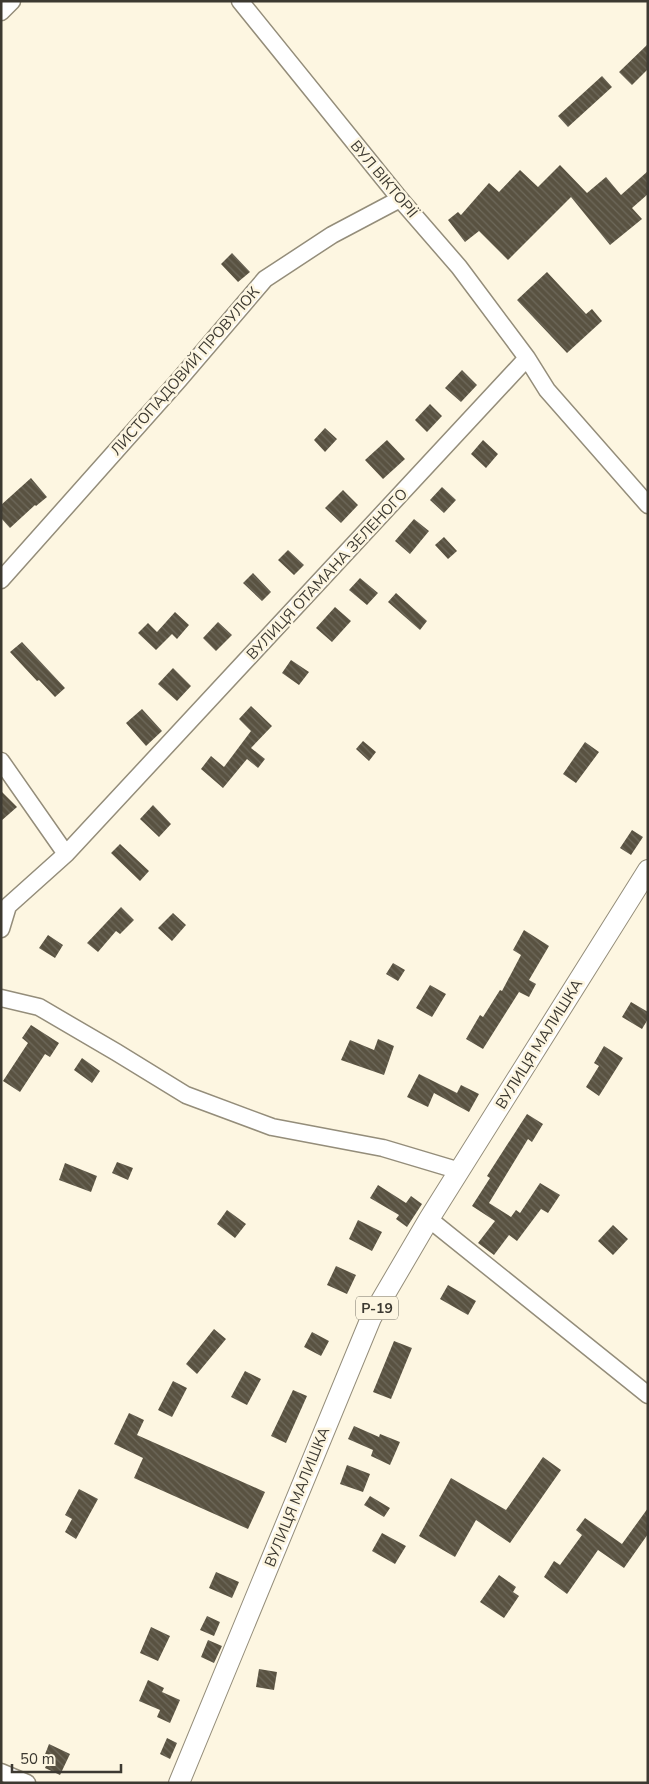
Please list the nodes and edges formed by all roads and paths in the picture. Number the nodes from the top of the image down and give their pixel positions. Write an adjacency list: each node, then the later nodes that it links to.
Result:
1 (12, 1): 3 (street)
2 (240, 1): 4 (street, ВУЛ ВІКТОРІЇ)
3 (1, 12)
4 (400, 199): 5 (street, ВУЛ ВІКТОРІЇ); 7 (street, ЛИСТОПАДОВИЙ ПРОВУЛОК)
5 (527, 358): 6 (street); 9 (street, ВУЛИЦЯ ОТАМАНА ЗЕЛЕНОГО)
6 (648, 505)
7 (1, 580)
8 (1, 761): 9 (street)
9 (66, 854): 11 (street, ВУЛИЦЯ ОТАМАНА ЗЕЛЕНОГО)
10 (648, 870): 14 (main road, ВУЛИЦЯ МАЛИШКА / Р-19)
11 (4, 907): 12 (street, ВУЛИЦЯ ОТАМАНА ЗЕЛЕНОГО)
12 (1, 929)
13 (1, 998): 14 (street)
14 (460, 1171): 15 (main road, ВУЛИЦЯ МАЛИШКА / Р-19)
15 (429, 1219): 16 (street); 19 (main road, ВУЛИЦЯ МАЛИШКА / Р-19)
16 (648, 1395)
17 (1, 1772): 18 (street)
18 (27, 1783)
19 (179, 1783)

